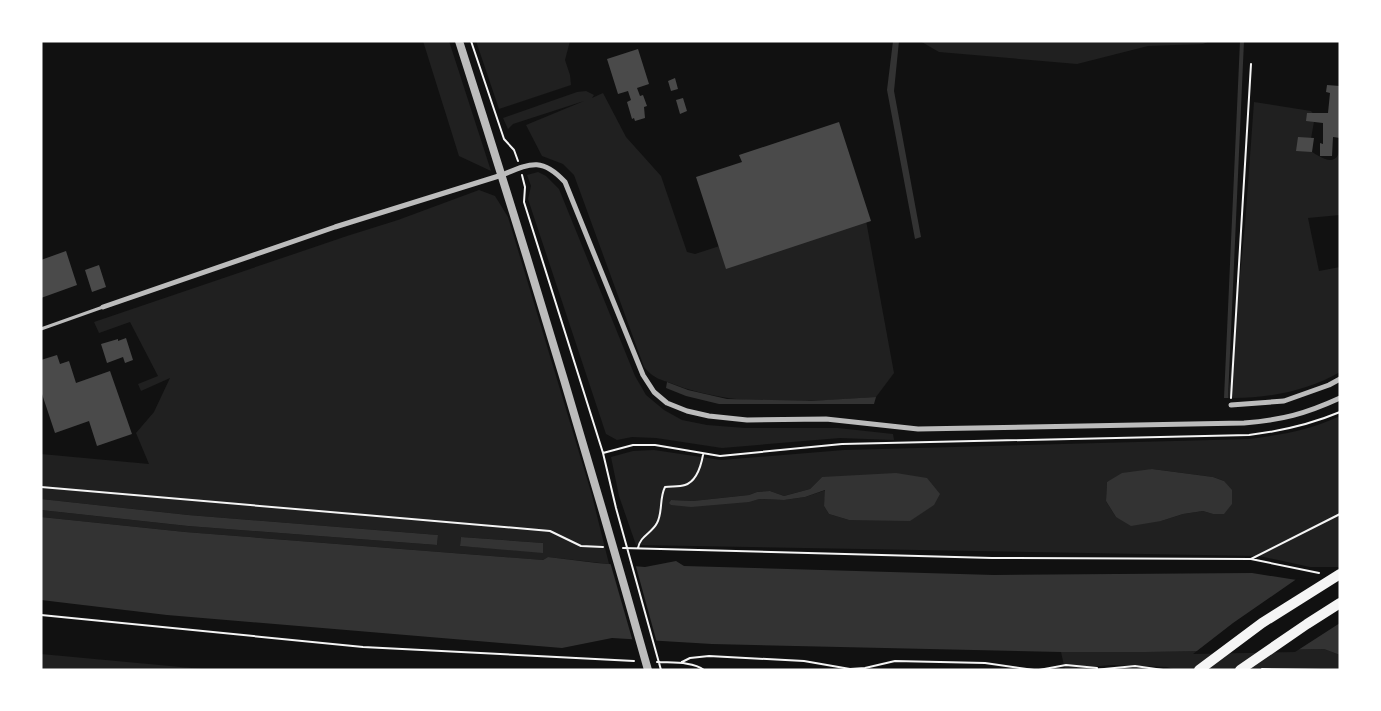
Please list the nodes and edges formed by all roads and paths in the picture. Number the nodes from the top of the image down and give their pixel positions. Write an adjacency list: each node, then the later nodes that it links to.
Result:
1 (459, 41): 5 (street)
2 (471, 41): 4 (path)
3 (1251, 64): 10 (path)
4 (520, 168): 5 (street); 9 (street); 12 (path)
5 (502, 175): 6 (street); 29 (street)
6 (103, 307): 7 (lane)
7 (41, 329)
8 (1340, 379): 10 (street)
9 (1340, 398)
10 (1231, 405)
11 (1340, 412): 13 (path)
12 (603, 453): 13 (path); 30 (path)
13 (703, 454): 18 (path)
14 (41, 487): 16 (path)
15 (1340, 514): 19 (path)
16 (609, 547)
17 (619, 548): 18 (path)
18 (638, 548): 19 (path)
19 (1251, 559): 20 (path)
20 (1320, 573)
21 (1340, 574): 36 (highway)
22 (1340, 603): 39 (highway)
23 (41, 615): 24 (path)
24 (636, 661)
25 (654, 662): 26 (path)
26 (681, 663): 31 (path); 32 (path)
27 (1099, 668): 33 (path); 34 (path); 35 (path)
28 (1261, 669): 40 (path)
29 (648, 670)
30 (661, 670)
31 (704, 670)
32 (1034, 670)
33 (1039, 670)
34 (1094, 670)
35 (1163, 670)
36 (1199, 670)
37 (1222, 670): 38 (path)
38 (1232, 670)
39 (1240, 670)
40 (1322, 670)

